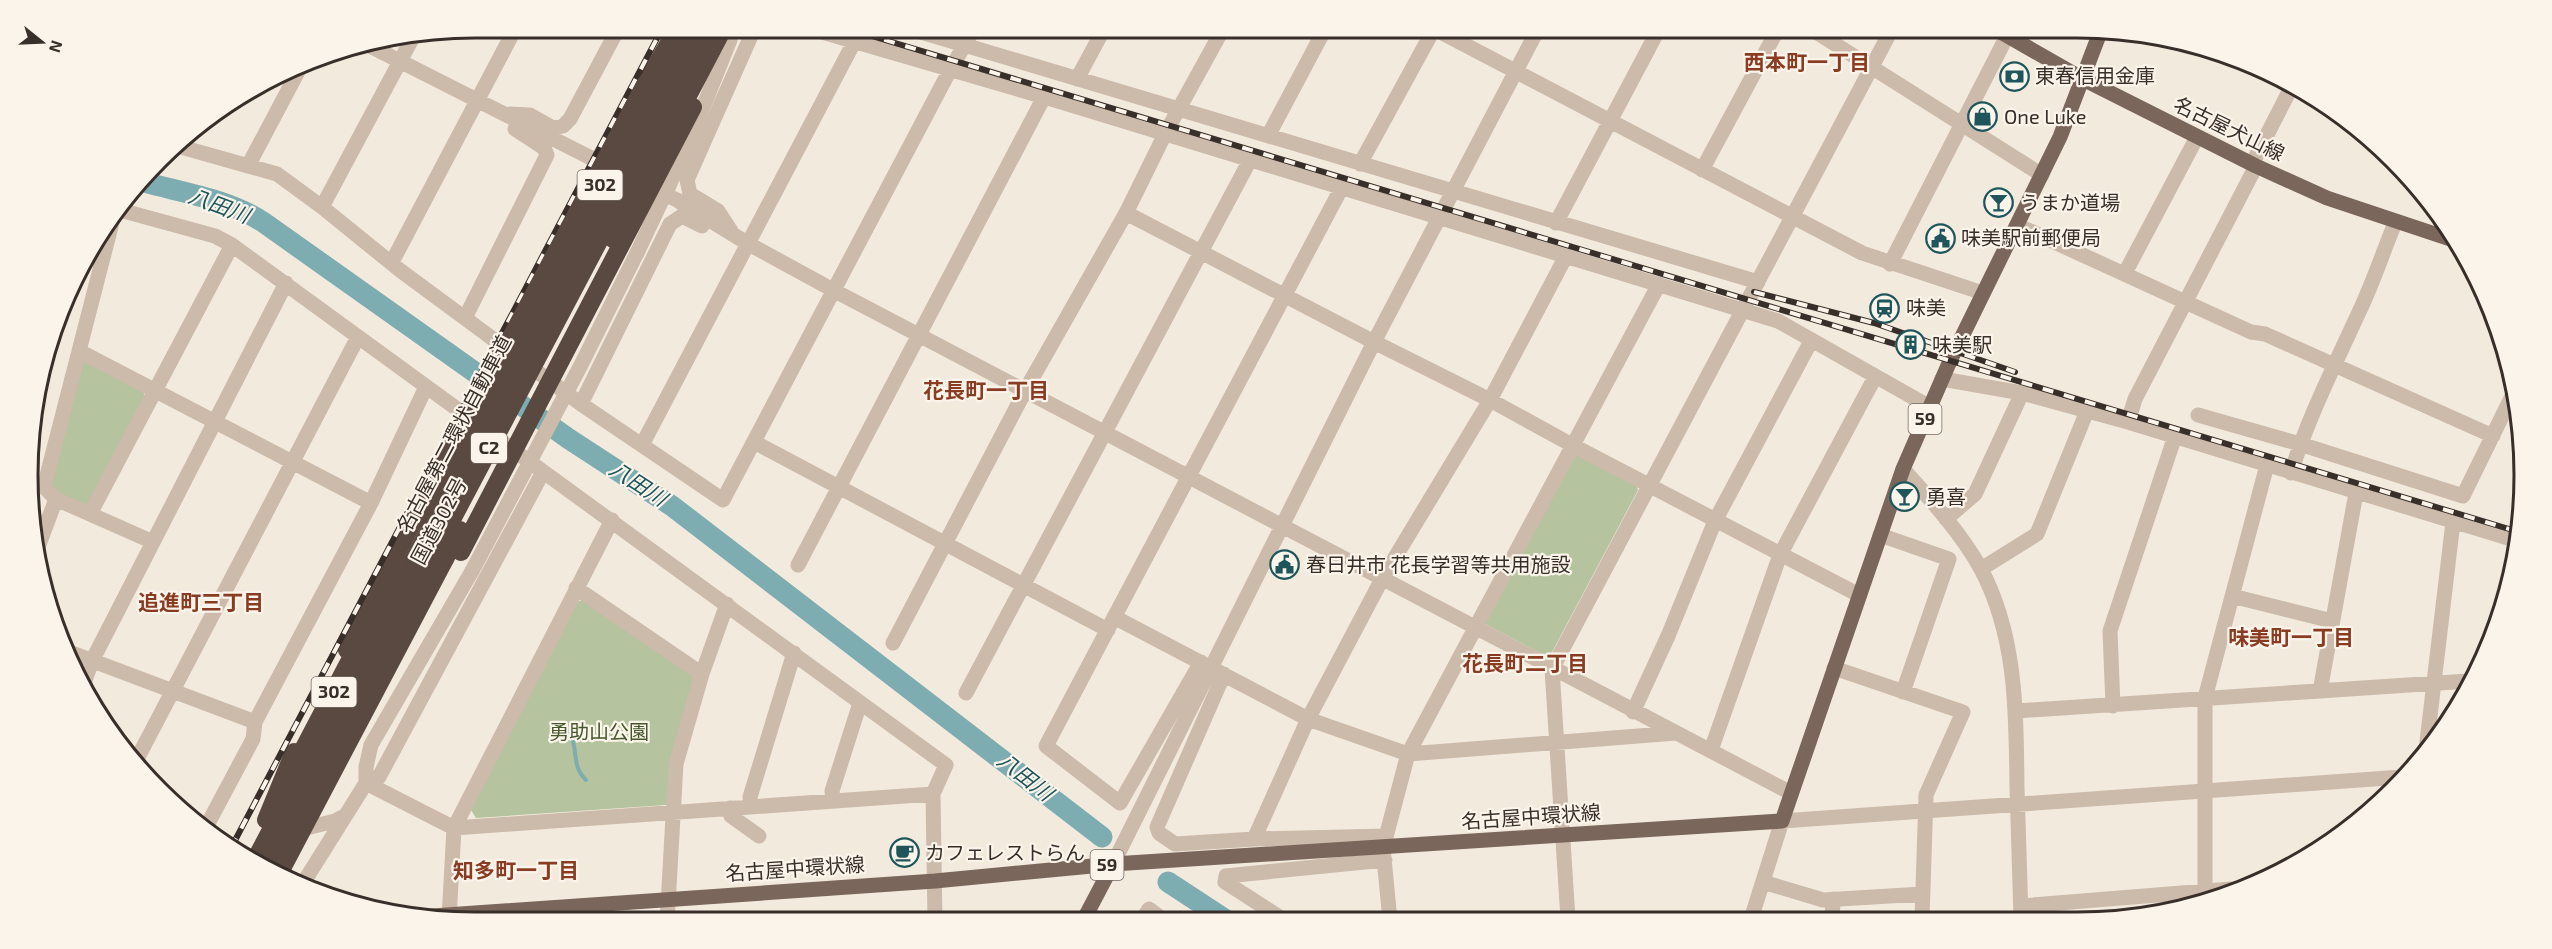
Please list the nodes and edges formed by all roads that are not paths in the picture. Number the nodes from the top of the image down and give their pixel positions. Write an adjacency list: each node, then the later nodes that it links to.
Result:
1 (510, 38): 45 (street)
2 (613, 38): 47 (street)
3 (672, 38): 137 (highway, bridge)
4 (678, 38): 137 (highway, 国道302号 / 302)
5 (688, 38): 208 (highway, 名古屋第二環状自動車道 / C2, bridge)
6 (706, 38): 209 (highway, 名古屋第二環状自動車道 / C2, bridge)
7 (724, 38): 54 (highway, 国道302号 / 302)
8 (725, 38): 146 (highway, bridge)
9 (726, 38): 43 (street)
10 (731, 38): 34 (street)
11 (750, 38): 34 (street)
12 (841, 38): 30 (street)
13 (856, 38): 30 (street)
14 (942, 38): 31 (street)
15 (970, 38): 31 (street)
16 (1098, 38): 39 (street)
17 (1218, 38): 46 (street)
18 (1320, 38): 52 (street)
19 (1428, 38): 58 (street)
20 (1452, 38): 37 (street)
21 (1533, 38): 37 (street)
22 (1654, 38): 48 (street)
23 (1773, 38): 61 (street)
24 (1825, 38): 35 (street)
25 (1887, 38): 35 (street)
26 (2006, 38): 49 (street)
27 (2011, 38): 40 (main road, 名古屋犬山線)
28 (2098, 38): 40 (main road, 59)
29 (409, 42): 33 (street)
30 (854, 42): 36 (street); 77 (street)
31 (966, 45): 36 (street); 39 (street)
32 (376, 49): 33 (street)
33 (400, 61): 45 (street); 66 (street)
34 (739, 64): 41 (street)
35 (1871, 67): 49 (street); 70 (street)
36 (950, 70): 44 (street); 87 (street)
37 (1515, 71): 48 (street); 65 (street)
38 (295, 76): 60 (street)
39 (1072, 77): 44 (street); 46 (street)
40 (2083, 79): 53 (main road, 名古屋犬山線); 62 (main road, 59)
41 (728, 87): 43 (street); 74 (street)
42 (2289, 92): 59 (street)
43 (708, 95): 50 (street)
44 (1051, 99): 51 (street); 93 (street)
45 (478, 102): 47 (street); 81 (street)
46 (1180, 109): 51 (street); 52 (street)
47 (501, 113): 57 (street); 92 (street)
48 (1609, 121): 61 (street); 71 (street)
49 (1961, 123): 62 (street); 82 (street)
50 (693, 131): 54 (street); 64 (street)
51 (1165, 134): 56 (street); 68 (street)
52 (1268, 136): 58 (street)
53 (2196, 137): 59 (main road, 名古屋犬山線); 83 (street)
54 (662, 146): 146 (highway, 国道302号 / 302, bridge)
55 (184, 148): 60 (street)
56 (1250, 160): 63 (street); 79 (street)
57 (597, 161)
58 (1360, 164): 65 (street)
59 (2254, 165): 72 (main road, 名古屋犬山線); 90 (street)
60 (248, 166): 66 (street)
61 (1702, 170): 70 (street)
62 (2042, 175): 73 (main road, 59)
63 (1342, 187): 69 (street); 89 (street)
64 (662, 192): 74 (street); 188 (street, bridge)
65 (1452, 192): 69 (street); 71 (street)
66 (322, 207): 81 (street)
67 (126, 212): 78 (street)
68 (1126, 213): 79 (street); 103 (street)
69 (1438, 217): 80 (street); 96 (street)
70 (1792, 217): 82 (street); 85 (street)
71 (1556, 223): 85 (street)
72 (2395, 223): 76 (main road, 名古屋犬山線); 98 (street)
73 (2017, 225): 83 (street); 88 (main road, 59)
74 (734, 235): 77 (street); 107 (street)
75 (109, 236): 97 (street)
76 (2445, 238)
77 (747, 243): 87 (street); 119 (street)
78 (232, 245): 84 (street); 102 (street)
79 (1201, 251): 89 (street); 113 (street)
80 (1566, 256): 86 (street); 105 (street)
81 (392, 262): 92 (street)
82 (1890, 264): 88 (street)
83 (2125, 273): 90 (street)
84 (286, 282): 94 (street); 112 (street)
85 (1758, 282): 91 (street)
86 (1659, 284): 91 (street); 118 (street)
87 (833, 290): 93 (street); 116 (street)
88 (1983, 293): 100 (main road, 59)
89 (1285, 295): 96 (street); 125 (street)
90 (2185, 300): 98 (street); 111 (street)
91 (1744, 310): 95 (street); 126 (street)
92 (465, 318): 107 (street)
93 (920, 334): 103 (street); 128 (street)
94 (358, 337): 101 (street); 120 (street)
95 (1811, 340): 99 (street); 135 (street)
96 (1374, 342): 105 (street); 138 (street)
97 (79, 351): 102 (street); 127 (street)
98 (2333, 365): 115 (street); 117 (street)
99 (1875, 377): 108 (street); 145 (street)
100 (1942, 379): 104 (street); 108 (main road, 59)
101 (426, 387): 123 (street); 131 (street)
102 (153, 391): 112 (street); 132 (street)
103 (1025, 391): 113 (street); 143 (street)
104 (2022, 393): 109 (street); 133 (street)
105 (1490, 400): 118 (street); 150 (street)
106 (2509, 403): 115 (street)
107 (581, 404): 119 (street)
108 (1930, 407): 122 (main road, 59)
109 (2087, 411): 111 (street); 149 (street)
110 (2198, 415): 117 (street)
111 (2128, 422): 114 (street)
112 (213, 423): 120 (street); 142 (street)
113 (1104, 431): 125 (street); 151 (street)
114 (2175, 436): 121 (street); 176 (street)
115 (2493, 436): 117 (street)
116 (754, 442): 119 (street); 128 (street)
117 (2300, 444): 124 (street)
118 (1572, 445): 126 (street); 158 (street)
119 (642, 446)
120 (292, 463): 131 (street); 170 (street)
121 (2267, 465): 124 (street); 154 (street)
122 (1904, 469): 133 (street); 139 (main road, 59)
123 (543, 472): 134 (street); 188 (street)
124 (2291, 473): 129 (street)
125 (1189, 476): 138 (street); 157 (street)
126 (1650, 486): 135 (street); 165 (street)
127 (38, 487): 130 (street)
128 (839, 488): 143 (street); 148 (street)
129 (2356, 493): 136 (street); 156 (street)
130 (56, 499): 132 (street); 140 (street)
131 (370, 503): 180 (street)
132 (90, 513): 142 (street)
133 (1946, 519): 144 (street)
134 (612, 520): 152 (street); 155 (street)
135 (1715, 521): 145 (street); 178 (street)
136 (2453, 522): 141 (street); 169 (street)
137 (417, 524): 207 (highway)
138 (1281, 525): 150 (street); 163 (street)
139 (1880, 536): 147 (street); 153 (main road, 59)
140 (42, 537)
141 (2510, 539)
142 (153, 542): 162 (street)
143 (945, 543): 151 (street); 159 (street)
144 (1967, 549): 147 (street); 149 (street)
145 (1780, 555): 153 (street); 184 (street)
146 (453, 556): 202 (highway, 302)
147 (1948, 559): 172 (street)
148 (798, 565)
149 (1981, 569): 177 (street)
150 (1382, 579): 158 (street); 179 (street)
151 (1023, 585): 157 (street); 173 (street)
152 (576, 588): 166 (street); 201 (street)
153 (1859, 595): 164 (main road, 59)
154 (2232, 596): 156 (street); 174 (street)
155 (727, 604): 160 (street); 166 (street)
156 (2332, 621): 171 (street)
157 (1111, 624): 163 (street); 163 (street)
158 (1475, 627): 165 (street); 186 (street)
159 (893, 643)
160 (794, 653): 175 (street); 194 (street)
161 (77, 656): 162 (street)
162 (92, 661): 167 (street); 170 (street)
163 (1212, 668): 179 (street); 205 (street); 210 (street)
164 (1834, 668): 172 (street); 190 (main road, 59)
165 (1552, 669): 178 (street); 183 (street)
166 (702, 674): 197 (street)
167 (87, 675)
168 (2462, 682): 169 (street)
169 (2434, 684): 171 (street); 182 (street)
170 (172, 691): 180 (street); 185 (street)
171 (2320, 691): 174 (street)
172 (1903, 692): 196 (street)
173 (966, 693)
174 (2205, 698): 176 (street); 189 (street)
175 (860, 703): 191 (street); 192 (street)
176 (2113, 706): 177 (street)
177 (2016, 711): 193 (street)
178 (1634, 712): 181 (street)
179 (1308, 719): 186 (street); 205 (street)
180 (255, 722): 200 (street)
181 (1676, 733): 183 (street); 184 (street)
182 (2428, 736)
183 (1555, 744): 186 (street); 204 (street)
184 (1711, 750): 190 (street)
185 (139, 754)
186 (1407, 754): 206 (street)
187 (2393, 778): 189 (street)
188 (366, 783): 198 (street); 201 (street)
189 (2205, 792): 193 (street); 215 (street)
190 (1791, 793): 199 (main road, 59)
191 (933, 794): 192 (street); 213 (street)
192 (832, 801): 194 (street)
193 (2017, 804): 196 (street); 231 (street)
194 (750, 807): 195 (street)
195 (730, 808): 197 (street); 203 (street)
196 (1926, 810): 199 (street); 216 (street)
197 (673, 812): 201 (street); 218 (street)
198 (346, 815): 202 (street); 212 (street)
199 (1782, 821): 204 (main road, 名古屋中環状線 / 59); 214 (street)
200 (209, 822)
201 (454, 828): 220 (street)
202 (303, 830): 211 (highway, 302)
203 (759, 836)
204 (1562, 836): 206 (main road, 名古屋中環状線 / 59); 227 (street)
205 (1254, 839): 206 (street)
206 (1385, 848): 210 (main road, 名古屋中環状線 / 59); 225 (street); 226 (street)
207 (250, 849)
208 (258, 854)
209 (272, 861)
210 (1113, 864): 213 (main road, 名古屋中環状線 / 59); 224 (main road)
211 (283, 867)
212 (307, 878)
213 (934, 881): 218 (main road, 名古屋中環状線 / 59); 223 (street)
214 (1763, 882): 219 (street); 228 (street)
215 (2205, 892)
216 (1923, 894): 219 (street); 230 (street)
217 (2198, 895): 231 (street)
218 (668, 899): 221 (main road, 名古屋中環状線 / 59); 222 (street)
219 (1834, 900): 229 (street)
220 (449, 911)
221 (510, 912)
222 (667, 912)
223 (935, 912)
224 (1088, 912)
225 (1272, 912)
226 (1389, 912)
227 (1567, 912)
228 (1753, 912)
229 (1832, 912)
230 (1922, 912)
231 (2021, 912)

